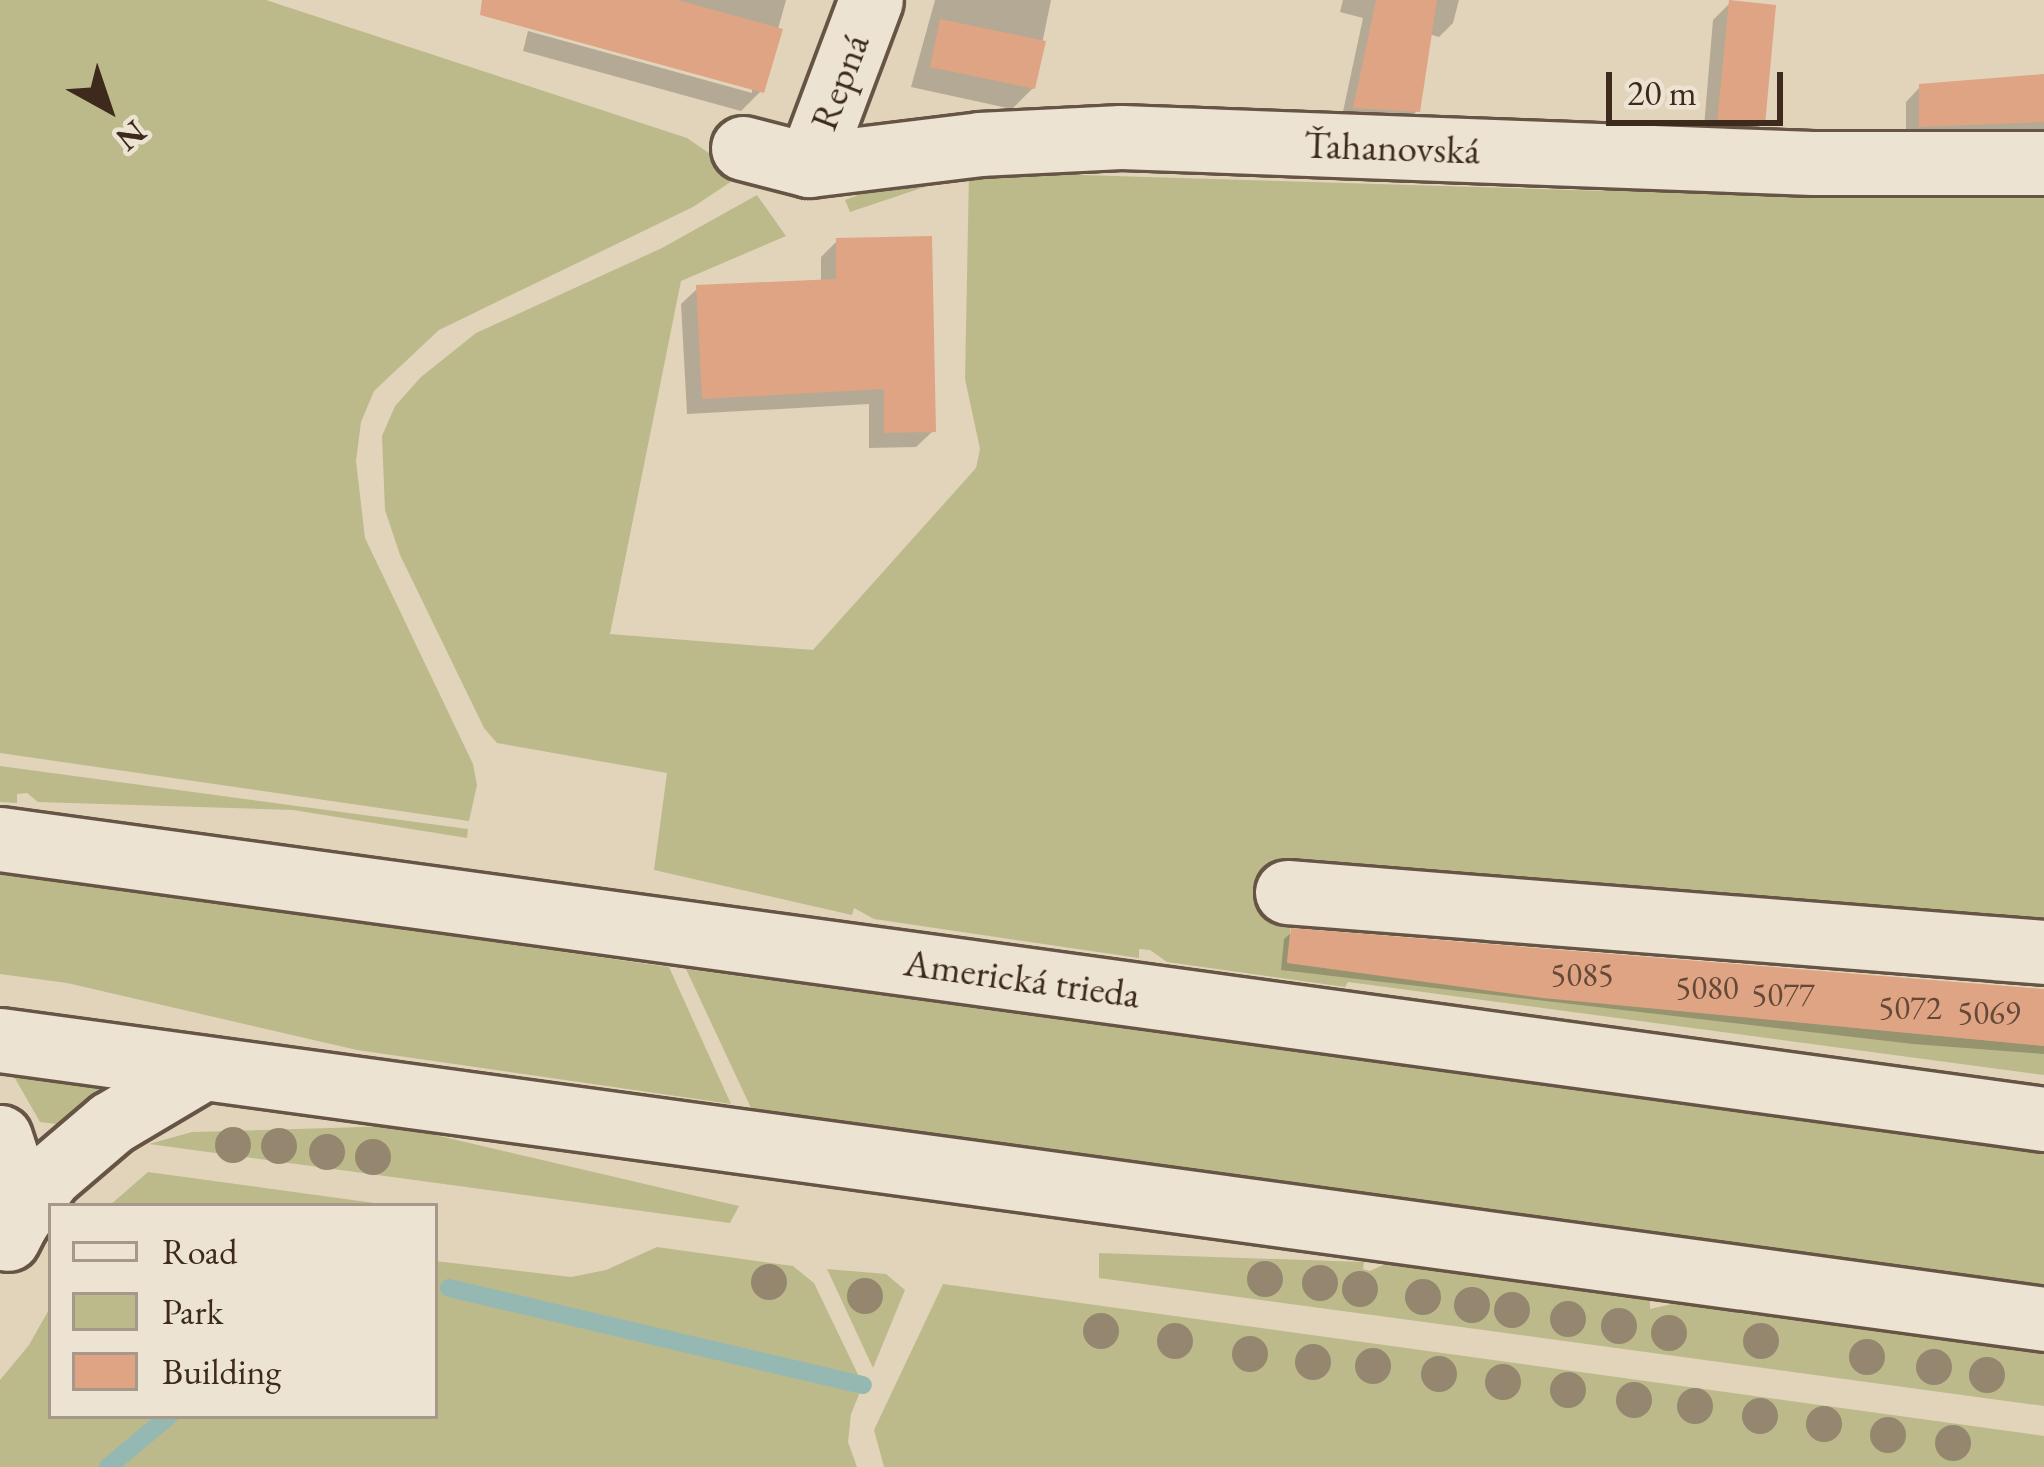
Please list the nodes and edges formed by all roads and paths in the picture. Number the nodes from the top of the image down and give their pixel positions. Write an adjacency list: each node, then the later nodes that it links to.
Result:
1 (871, 0): 4 (street, Repná)
2 (743, 148): 4 (street, Ťahanovská)
3 (2044, 163): 4 (street, Ťahanovská)
4 (809, 165)
5 (0, 839): 10 (street, Americká trieda)
6 (1287, 892): 7 (street)
7 (2044, 952)
8 (0, 1040): 9 (street)
9 (202, 1069): 12 (street); 13 (street)
10 (2044, 1119)
11 (0, 1137): 12 (street)
12 (8, 1239)
13 (2044, 1319)

